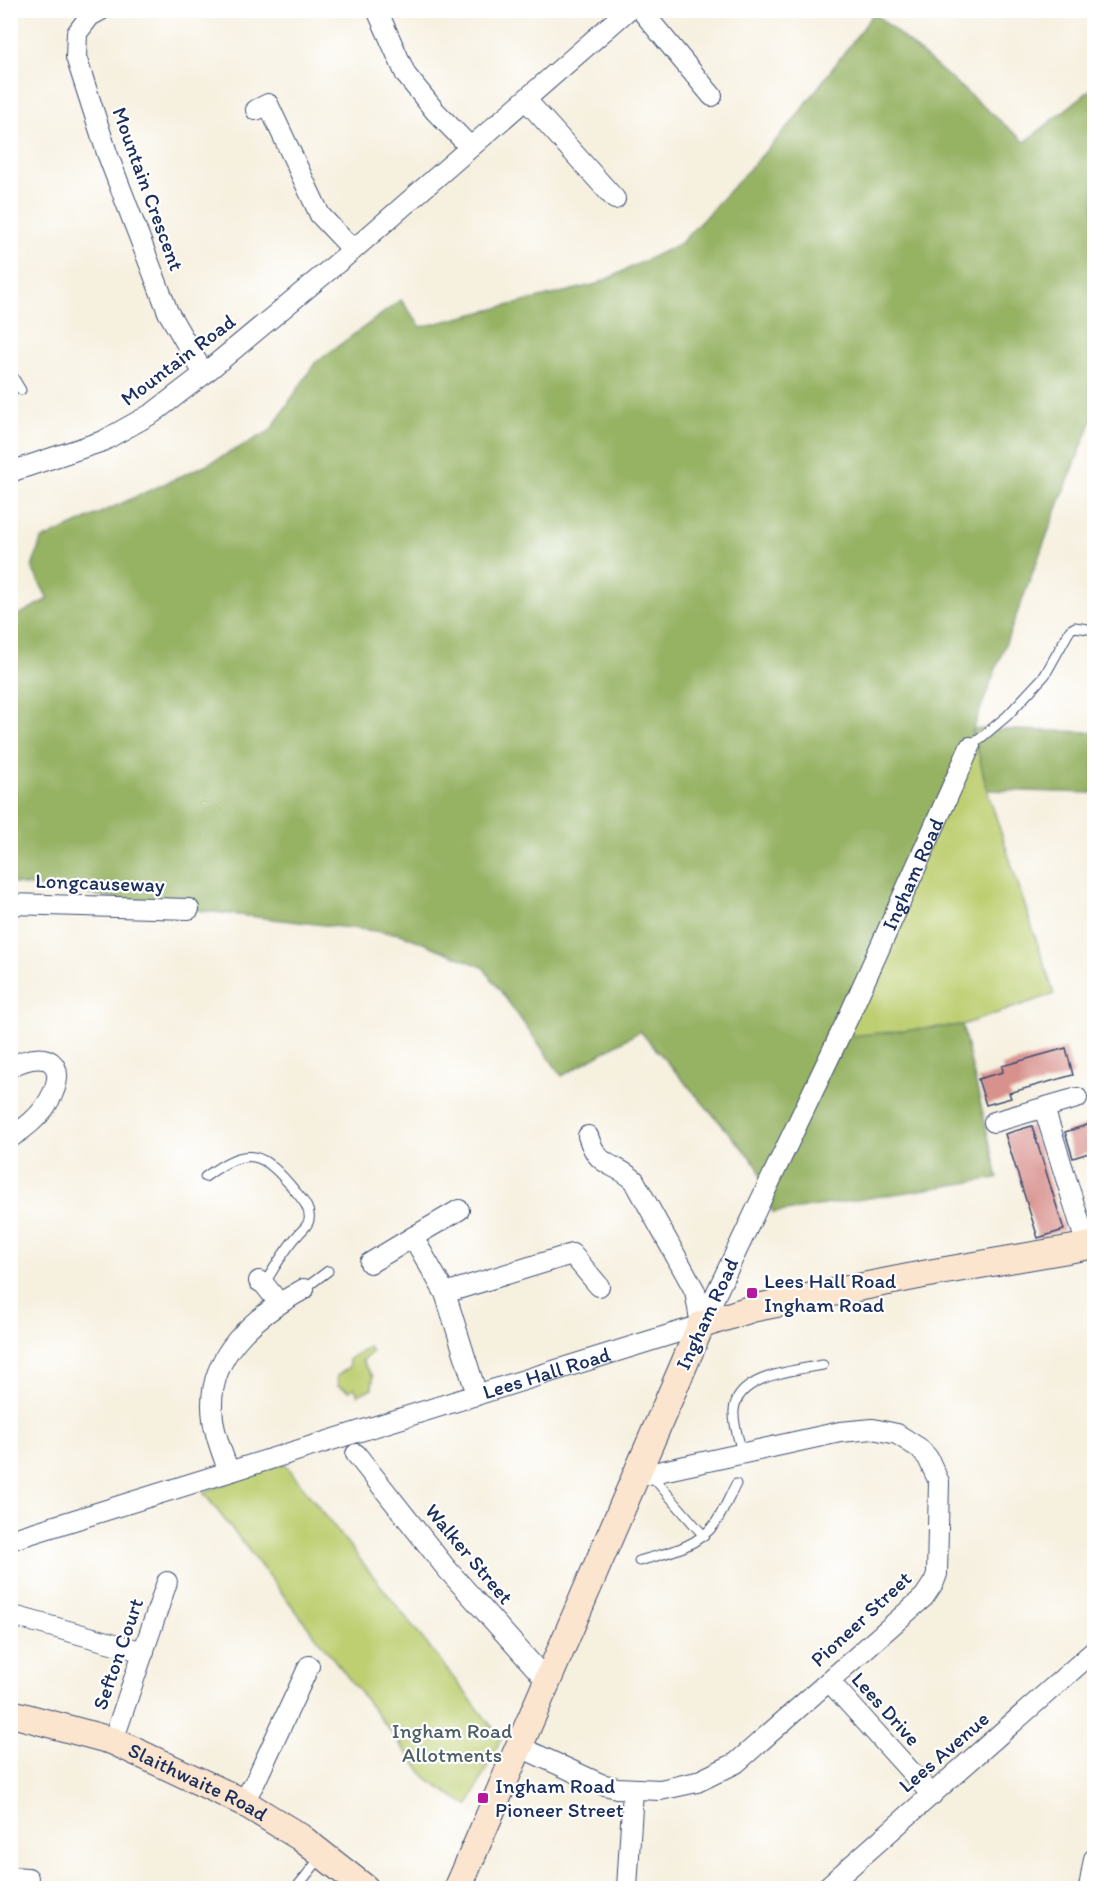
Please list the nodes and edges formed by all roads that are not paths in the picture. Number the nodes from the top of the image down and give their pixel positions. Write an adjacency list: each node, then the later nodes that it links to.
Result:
1 (377, 10): 8 (street)
2 (628, 10): 6 (street, Mountain Road)
3 (641, 10): 5 (street)
4 (93, 12): 12 (street, Mountain Crescent)
5 (712, 96)
6 (527, 100): 8 (street, Mountain Road); 9 (street)
7 (256, 110): 10 (street)
8 (470, 147): 10 (street, Mountain Road)
9 (615, 199)
10 (354, 250): 12 (street, Mountain Road)
11 (10, 372): 13 (lane)
12 (204, 374): 14 (street, Mountain Road)
13 (21, 390)
14 (10, 472)
15 (1095, 630): 16 (lane)
16 (970, 747): 36 (street, Ingham Road)
17 (10, 904): 18 (street, Longcauseway)
18 (189, 909)
19 (10, 1067): 24 (street)
20 (1077, 1098): 21 (street)
21 (1044, 1108): 22 (street); 28 (street)
22 (994, 1122)
23 (588, 1136): 36 (street)
24 (10, 1138)
25 (205, 1177): 31 (lane)
26 (459, 1210): 27 (street)
27 (413, 1237): 29 (street); 34 (street)
28 (1091, 1245): 36 (street, Lees Hall Road)
29 (370, 1263)
30 (328, 1271): 33 (lane)
31 (262, 1282): 35 (street)
32 (599, 1286): 34 (street)
33 (304, 1289): 35 (street)
34 (446, 1293): 38 (street)
35 (279, 1303): 41 (street)
36 (701, 1325): 38 (street, Lees Hall Road); 42 (street, Ingham Road)
37 (823, 1365): 39 (lane)
38 (477, 1395): 41 (street, Lees Hall Road)
39 (742, 1452): 42 (street, Pioneer Street); 52 (street, Pioneer Street)
40 (356, 1454): 53 (street, Walker Street)
41 (229, 1472): 45 (street, Lees Hall Road)
42 (643, 1476): 44 (lane); 53 (street, Ingham Road)
43 (736, 1484): 44 (lane)
44 (704, 1536): 46 (lane)
45 (10, 1540)
46 (639, 1562)
47 (167, 1582): 50 (street, Sefton Court)
48 (10, 1615): 50 (street)
49 (1095, 1651): 58 (street, Lees Avenue)
50 (144, 1652): 55 (street, Sefton Court)
51 (309, 1666): 59 (street)
52 (829, 1681): 57 (street, Pioneer Street); 58 (street, Lees Drive)
53 (548, 1682): 56 (street, Ingham Road)
54 (10, 1713): 55 (street, Slaithwaite Road)
55 (113, 1740): 59 (street, Slaithwaite Road)
56 (520, 1747): 57 (street, Pioneer Street); 64 (street, Ingham Road)
57 (633, 1790): 65 (street)
58 (932, 1795): 66 (street, Lees Avenue)
59 (243, 1802): 60 (street, Slaithwaite Road)
60 (322, 1855): 62 (lane); 63 (street, Slaithwaite Road)
61 (1095, 1859): 67 (street)
62 (296, 1888)
63 (365, 1888)
64 (458, 1888)
65 (627, 1888)
66 (826, 1888)
67 (1089, 1888)

